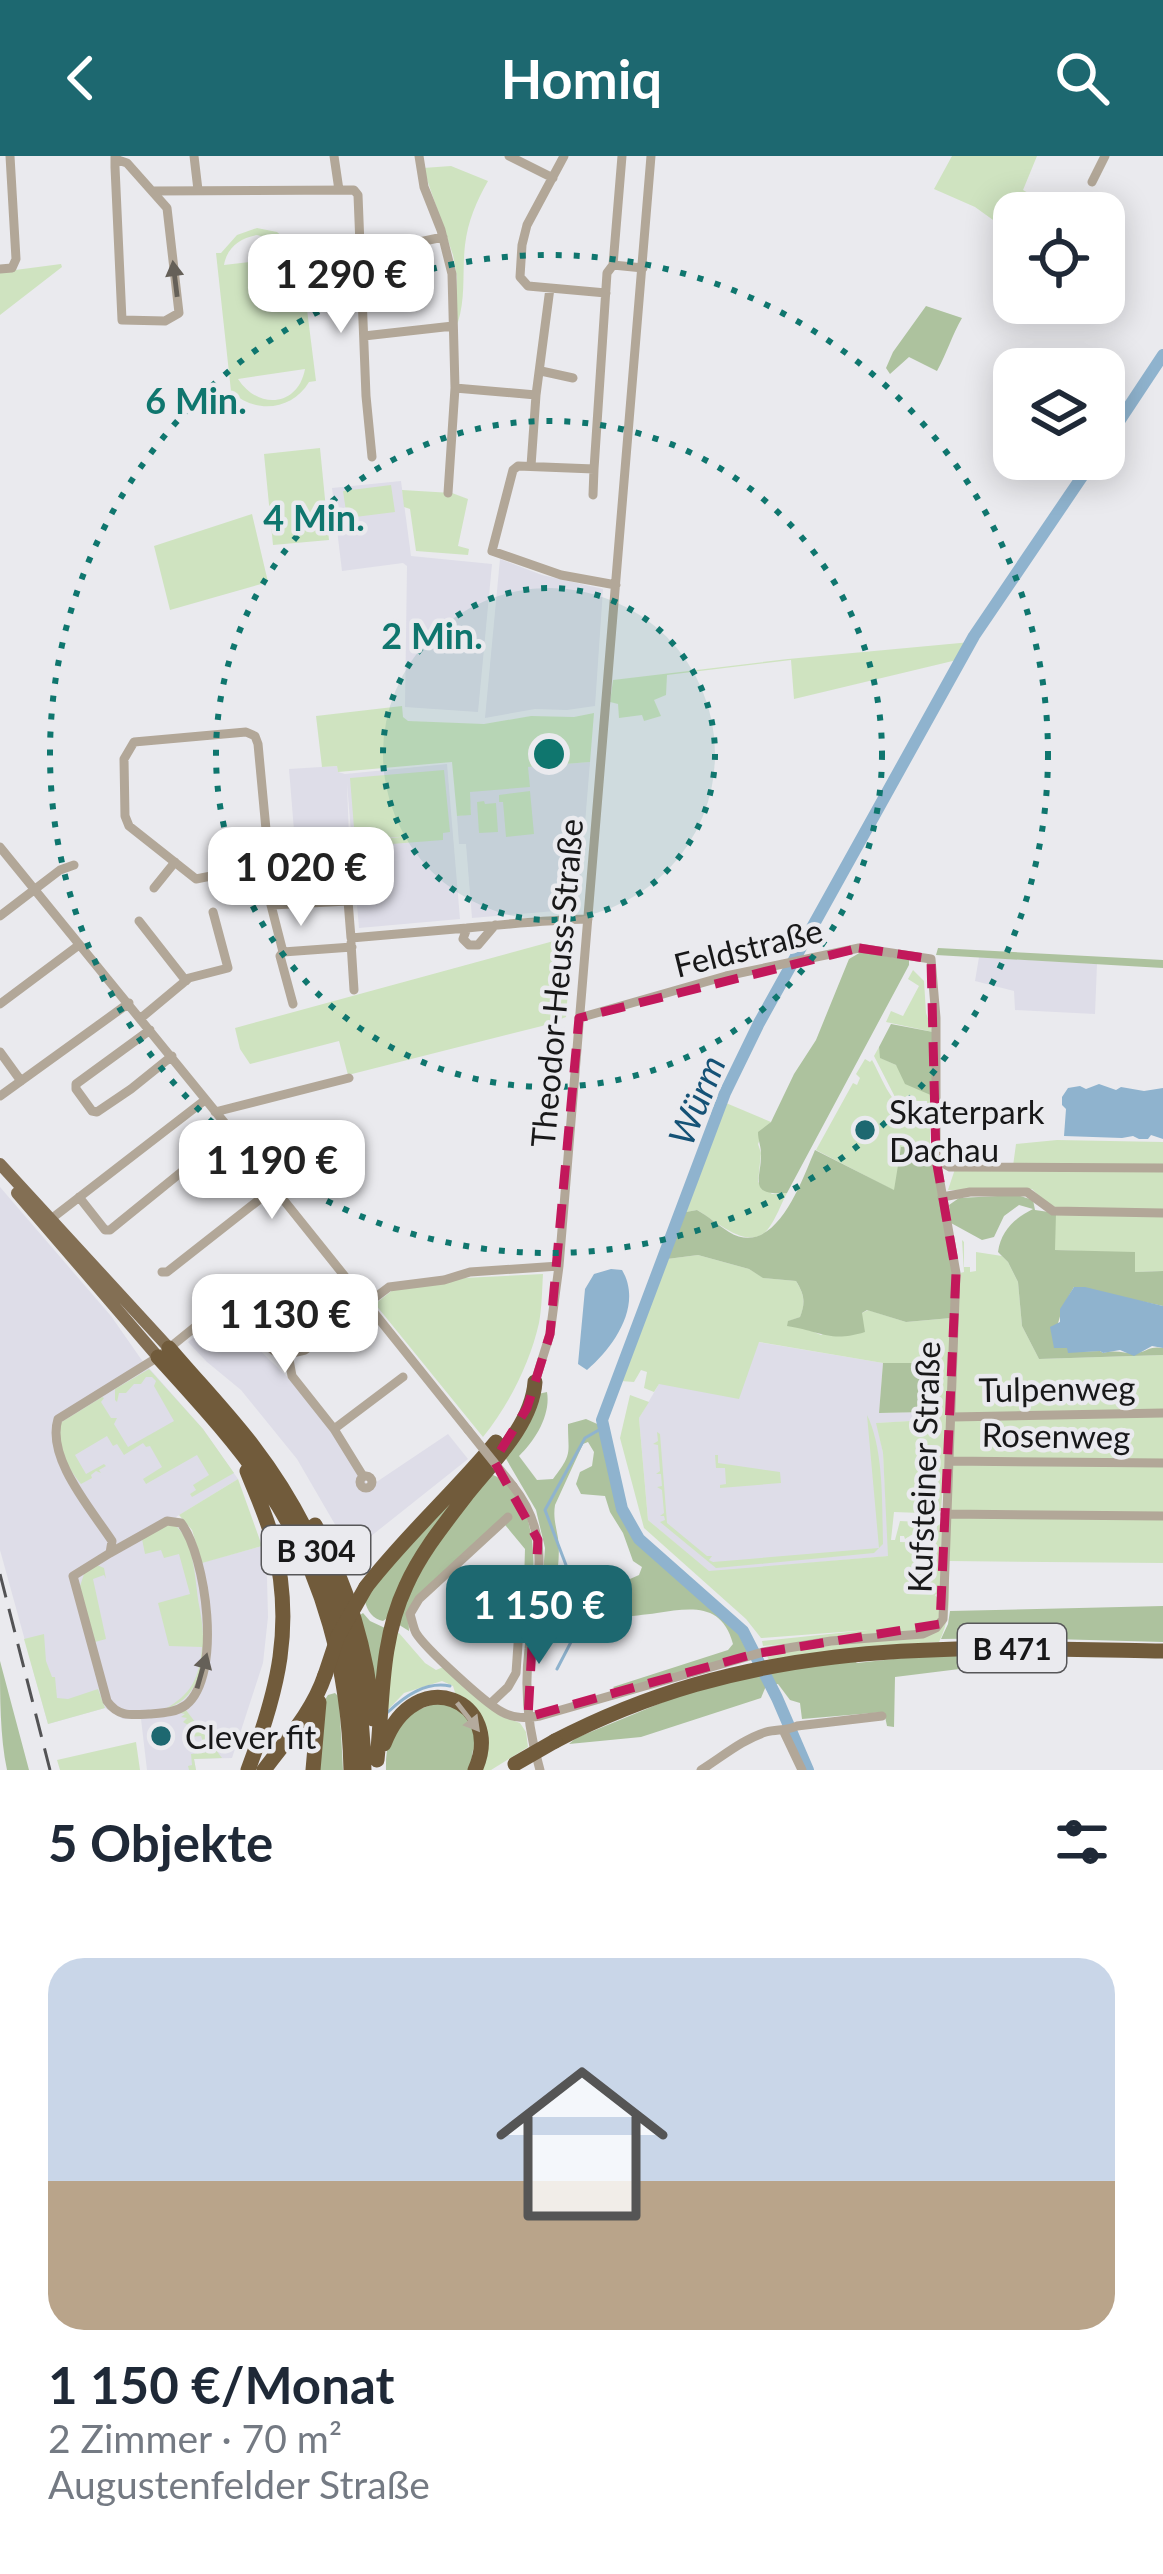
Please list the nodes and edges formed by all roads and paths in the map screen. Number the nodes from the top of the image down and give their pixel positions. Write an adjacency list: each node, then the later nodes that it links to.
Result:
1 (10, 156): 20 (street)
2 (194, 156): 13 (street)
3 (334, 156): 14 (street)
4 (419, 156): 16 (street)
5 (508, 156): 11 (street)
6 (564, 156): 11 (street)
7 (622, 156): 18 (street)
8 (651, 156): 19 (street, Theodor-Heuss-Straße)
9 (1106, 156): 12 (street)
10 (115, 161): 15 (street); 15 (street, one-way to 15)
11 (553, 178): 21 (street)
12 (1092, 182)
13 (198, 190): 14 (street); 15 (street)
14 (339, 190): 17 (street)
15 (153, 191)
16 (443, 237): 17 (street); 23 (street)
17 (360, 245): 24 (street)
18 (613, 266): 19 (street); 22 (street)
19 (643, 268): 34 (street, Theodor-Heuss-Straße)
20 (6, 269)
21 (550, 288): 22 (street); 25 (street)
22 (606, 292): 31 (street)
23 (453, 326): 24 (street); 27 (street)
24 (364, 336): 29 (street)
25 (541, 371): 26 (street); 28 (street)
26 (572, 378)
27 (455, 388): 28 (street); 32 (street)
28 (536, 395): 30 (street)
29 (372, 457)
30 (531, 466): 31 (street); 34 (street)
31 (594, 469): 33 (street)
32 (448, 493)
33 (593, 495)
34 (616, 585): 46 (street, Theodor-Heuss-Straße)
35 (0, 847): 40 (street)
36 (268, 851): 37 (street); 39 (street); 42 (street)
37 (175, 862): 39 (street); 41 (street)
38 (74, 865): 40 (street)
39 (261, 866): 43 (street)
40 (34, 888): 45 (street); 51 (street)
41 (154, 888)
42 (348, 901): 43 (street); 50 (street)
43 (272, 905): 52 (street)
44 (213, 912): 54 (street)
45 (0, 916)
46 (588, 919): 48 (street); 60 (street, Theodor-Heuss-Straße)
47 (139, 921): 54 (street)
48 (495, 926): 49 (street); 49 (street)
49 (467, 928): 50 (street)
50 (351, 943): 52 (street); 55 (street)
51 (79, 945): 56 (street); 57 (street)
52 (283, 952): 58 (street)
53 (931, 959): 60 (street, Feldstraße); 70 (street, Kufsteiner Straße)
54 (186, 981): 59 (street)
55 (355, 990)
56 (0, 1004)
57 (129, 1004): 59 (street); 65 (street)
58 (293, 1004)
59 (141, 1018): 61 (street)
60 (579, 1018): 79 (street, Theodor-Heuss-Straße)
61 (150, 1030): 63 (street); 63 (street)
62 (0, 1052): 65 (street)
63 (172, 1056): 67 (street)
64 (349, 1078): 68 (street)
65 (21, 1081): 66 (street)
66 (0, 1096)
67 (205, 1100): 68 (street); 75 (street)
68 (215, 1112): 69 (street)
69 (232, 1131): 74 (street); 75 (street)
70 (937, 1160): 72 (street); 76 (street, Kufsteiner Straße)
71 (0, 1164): 78 (main road)
72 (1163, 1168)
73 (0, 1174): 82 (main road)
74 (274, 1188): 80 (street); 81 (street)
75 (79, 1197): 78 (street)
76 (942, 1197): 77 (street); 87 (street, Kufsteiner Straße)
77 (1163, 1213)
78 (51, 1219): 82 (main road)
79 (559, 1266): 81 (street); 85 (street, Theodor-Heuss-Straße)
80 (161, 1272)
81 (367, 1302): 83 (street); 103 (street, bridge)
82 (164, 1352): 83 (street); 89 (highway, B 304); 96 (street)
83 (288, 1354): 88 (street)
84 (403, 1377): 88 (street)
85 (535, 1382): 100 (highway, bridge); 106 (highway)
86 (1163, 1413): 87 (street, Tulpenweg)
87 (952, 1417): 90 (street, Kufsteiner Straße)
88 (334, 1429): 92 (street)
89 (248, 1450): 106 (highway); 107 (highway); 110 (highway, B 304)
90 (949, 1461): 91 (street, Rosenweg); 93 (street, Kufsteiner Straße)
91 (1163, 1463)
92 (363, 1476)
93 (945, 1514): 94 (street); 99 (street, Kufsteiner Straße)
94 (1163, 1516)
95 (508, 1517): 101 (street)
96 (110, 1552): 96 (street, one-way to 96)
97 (521, 1601): 101 (street)
98 (1163, 1652): 99 (highway, B 471)
99 (762, 1660): 103 (street, Kufsteiner Straße); 105 (highway, B 471, bridge)
100 (319, 1693): 108 (highway); 109 (highway)
101 (490, 1704): 103 (street)
102 (882, 1716): 104 (street)
103 (528, 1717): 112 (street)
104 (790, 1729): 113 (street); 114 (street)
105 (510, 1767)
106 (374, 1768): 111 (highway, one-way to 111)
107 (248, 1770)
108 (264, 1770)
109 (313, 1770)
110 (351, 1770)
111 (475, 1770)
112 (539, 1770)
113 (701, 1770)
114 (802, 1770)

